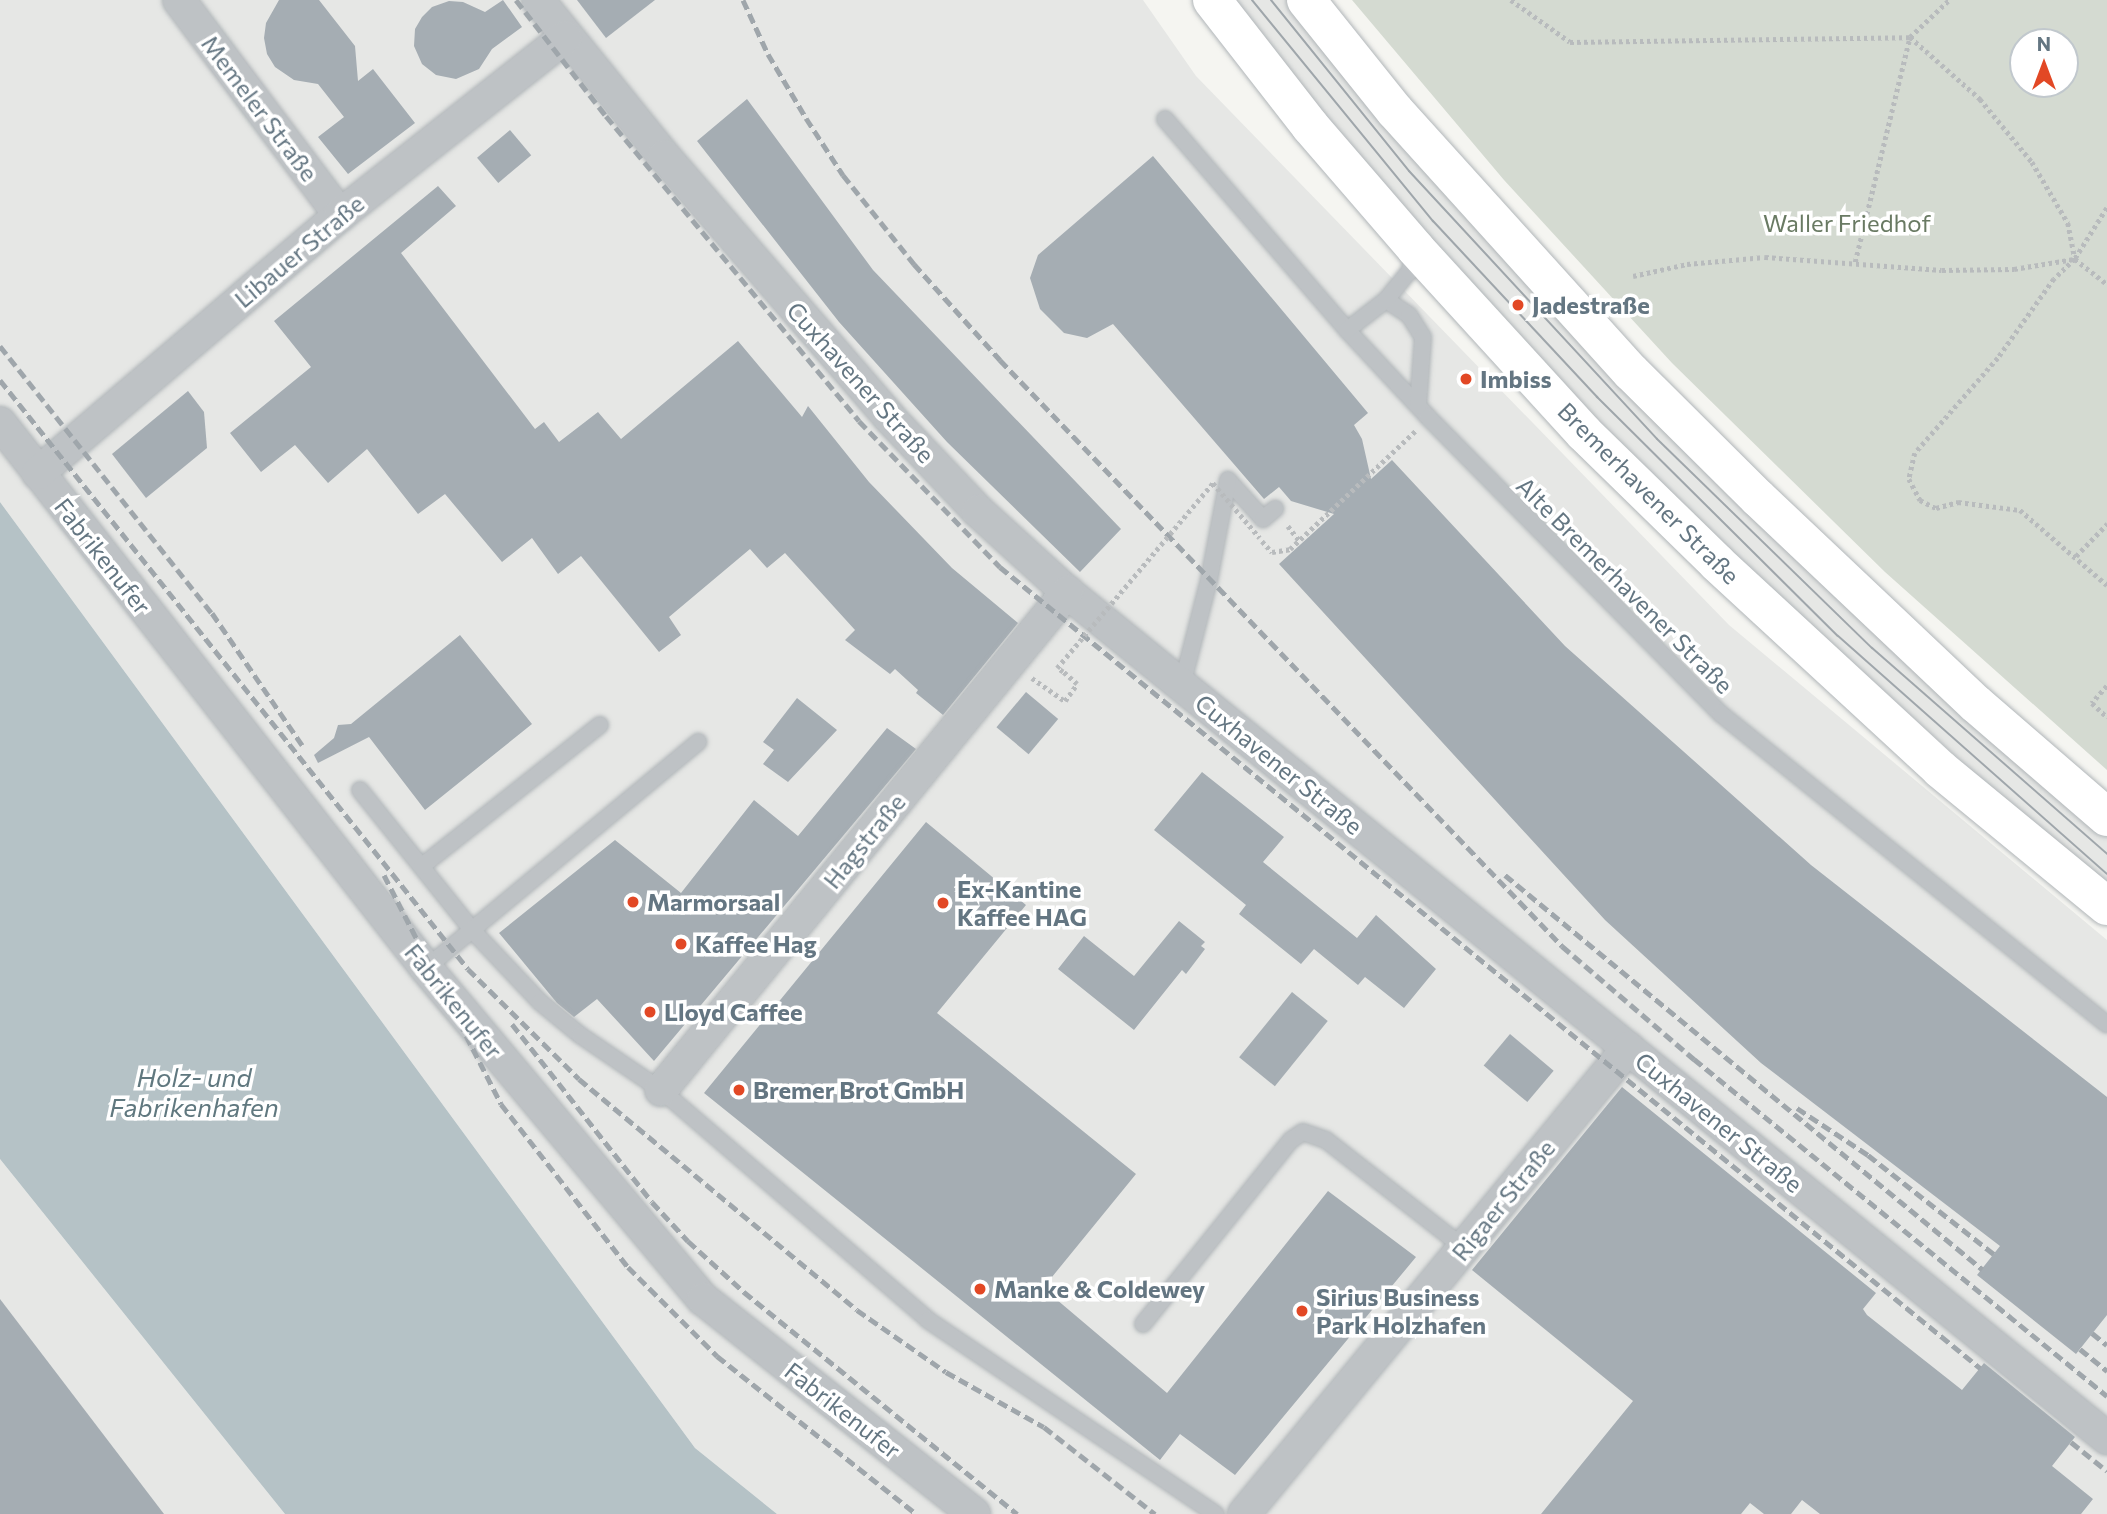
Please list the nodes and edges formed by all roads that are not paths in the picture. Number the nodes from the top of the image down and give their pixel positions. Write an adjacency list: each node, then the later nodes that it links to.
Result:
1 (179, 0): 7 (street, Memeler Straße)
2 (538, 0): 5 (street, Cuxhavener Straße)
3 (1212, 0): 8 (main road, Bremerhavener Straße)
4 (1306, 0): 20 (main road)
5 (565, 37): 7 (street, Libauer Straße); 15 (street, Cuxhavener Straße)
6 (1165, 119): 10 (lane, Alte Bremerhavener Straße)
7 (340, 215): 13 (street, Libauer Straße)
8 (1416, 249): 9 (lane); 22 (main road, Bremerhavener Straße)
9 (1386, 300): 10 (lane); 11 (lane)
10 (1347, 330): 11 (lane, Alte Bremerhavener Straße)
11 (1423, 412): 25 (lane, Alte Bremerhavener Straße)
12 (0, 423): 13 (street, Fabrikenufer)
13 (38, 472): 24 (street, Fabrikenufer)
14 (1275, 509): 16 (lane)
15 (1067, 592): 16 (street, Cuxhavener Straße); 27 (street, Hagstraße)
16 (1182, 685): 26 (street, Cuxhavener Straße)
17 (600, 725): 21 (lane)
18 (698, 742): 23 (lane)
19 (360, 790): 21 (lane)
20 (2107, 817)
21 (422, 866): 23 (lane)
22 (2107, 906)
23 (472, 930): 24 (lane); 27 (lane)
24 (426, 968): 31 (street, Fabrikenufer)
25 (2107, 1024)
26 (1628, 1048): 28 (street, Rigaer Straße); 30 (street, Cuxhavener Straße)
27 (661, 1090): 32 (lane)
28 (1464, 1248): 29 (lane); 33 (street, Rigaer Straße)
29 (1143, 1324)
30 (2107, 1438)
31 (974, 1514)
32 (1216, 1514)
33 (1244, 1514)

